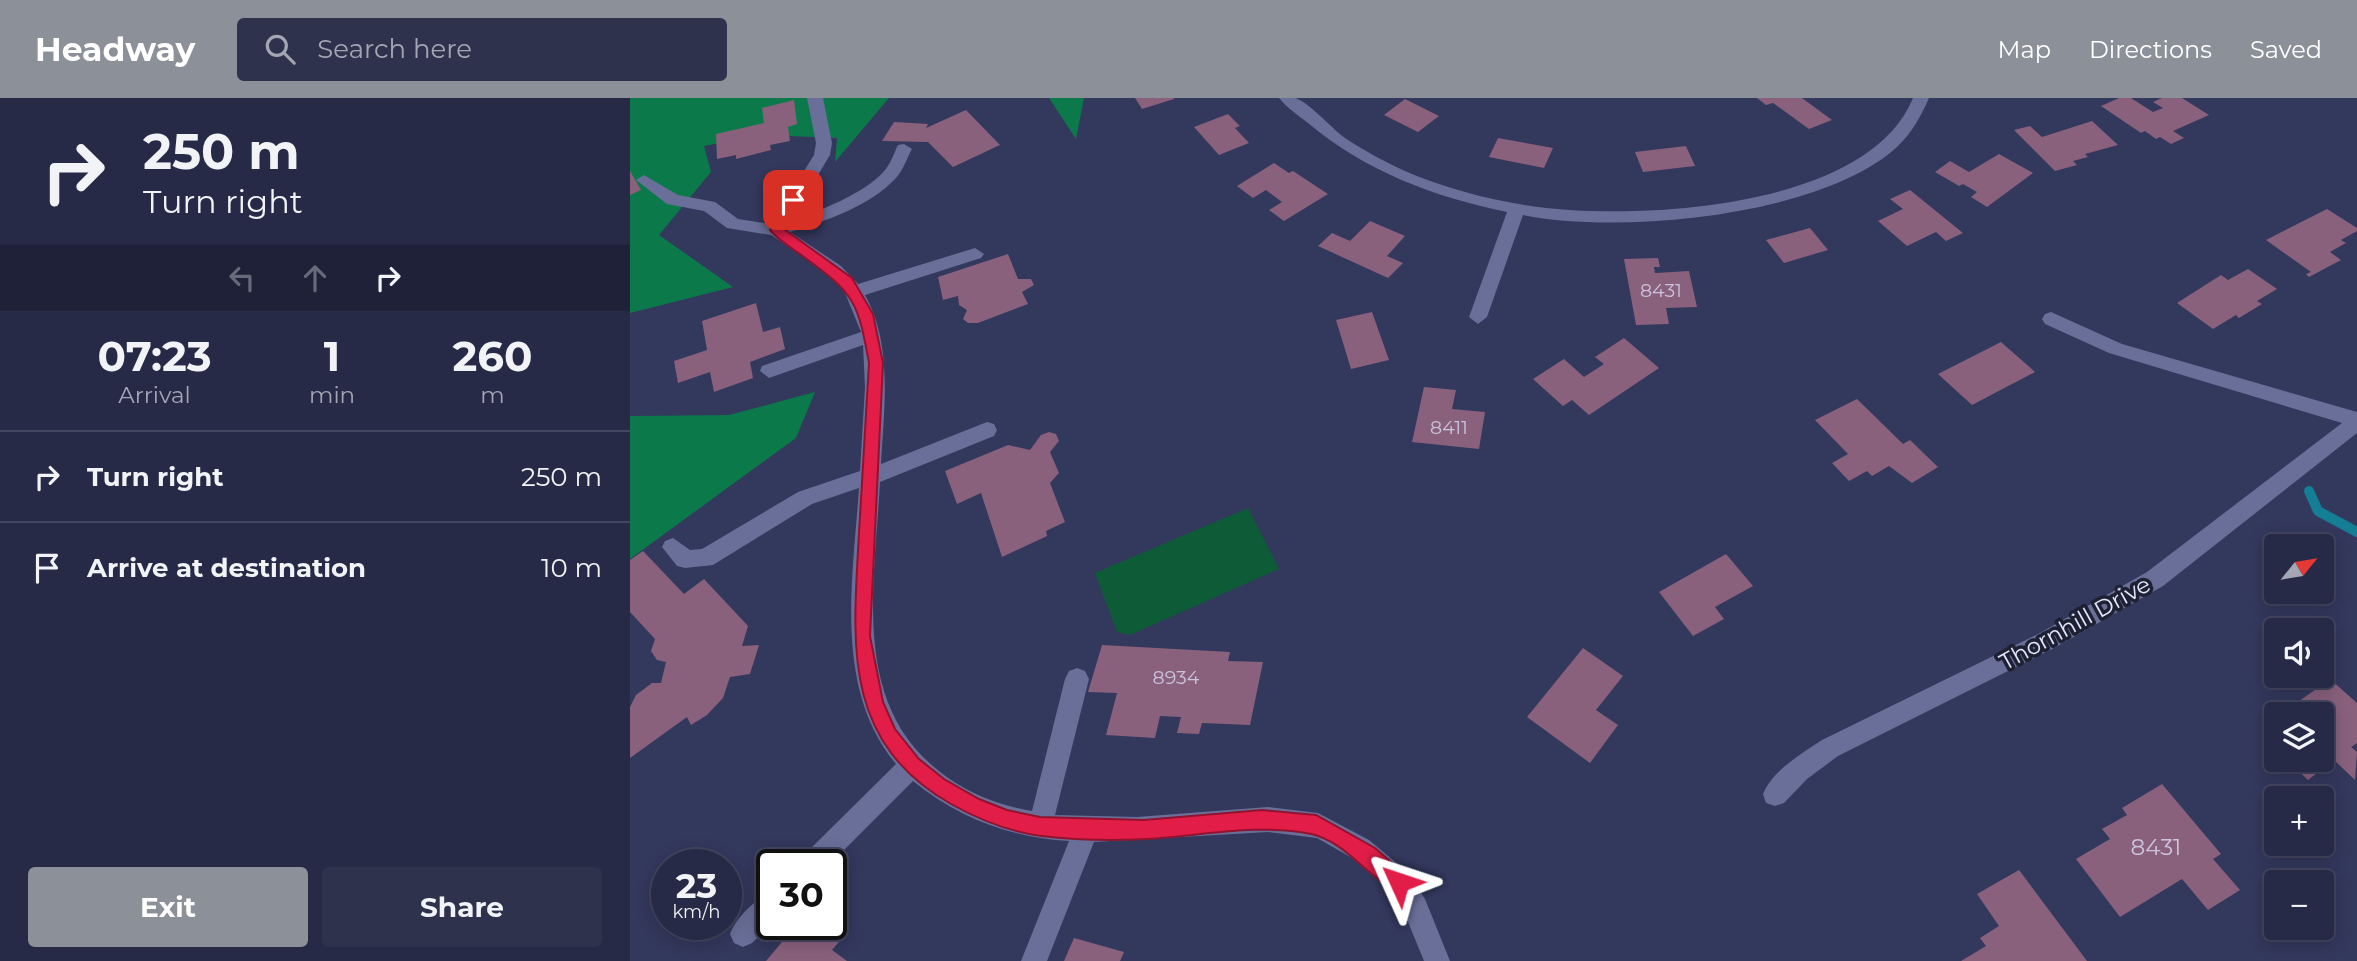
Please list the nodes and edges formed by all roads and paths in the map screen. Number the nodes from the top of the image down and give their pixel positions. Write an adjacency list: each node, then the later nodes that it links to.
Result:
1 (815, 98): 7 (street)
2 (1287, 98): 6 (street)
3 (1921, 98): 6 (street)
4 (904, 149): 7 (street)
5 (644, 180): 7 (street)
6 (1517, 208): 10 (street)
7 (776, 230): 9 (street)
8 (975, 254): 9 (street)
9 (854, 292): 12 (street)
10 (1478, 317)
11 (2051, 319): 14 (street)
12 (871, 335): 13 (street); 16 (street)
13 (769, 371)
14 (2357, 421): 20 (street, Thornhill Drive)
15 (987, 430): 16 (street)
16 (870, 477): 17 (street); 19 (street)
17 (673, 547)
18 (1077, 679): 21 (street)
19 (912, 765): 21 (street); 23 (street)
20 (1775, 794)
21 (1040, 827): 22 (street)
22 (1086, 830): 26 (street); 27 (street)
23 (828, 849)
24 (756, 921): 25 (street)
25 (743, 934)
26 (1034, 961)
27 (1437, 961)

